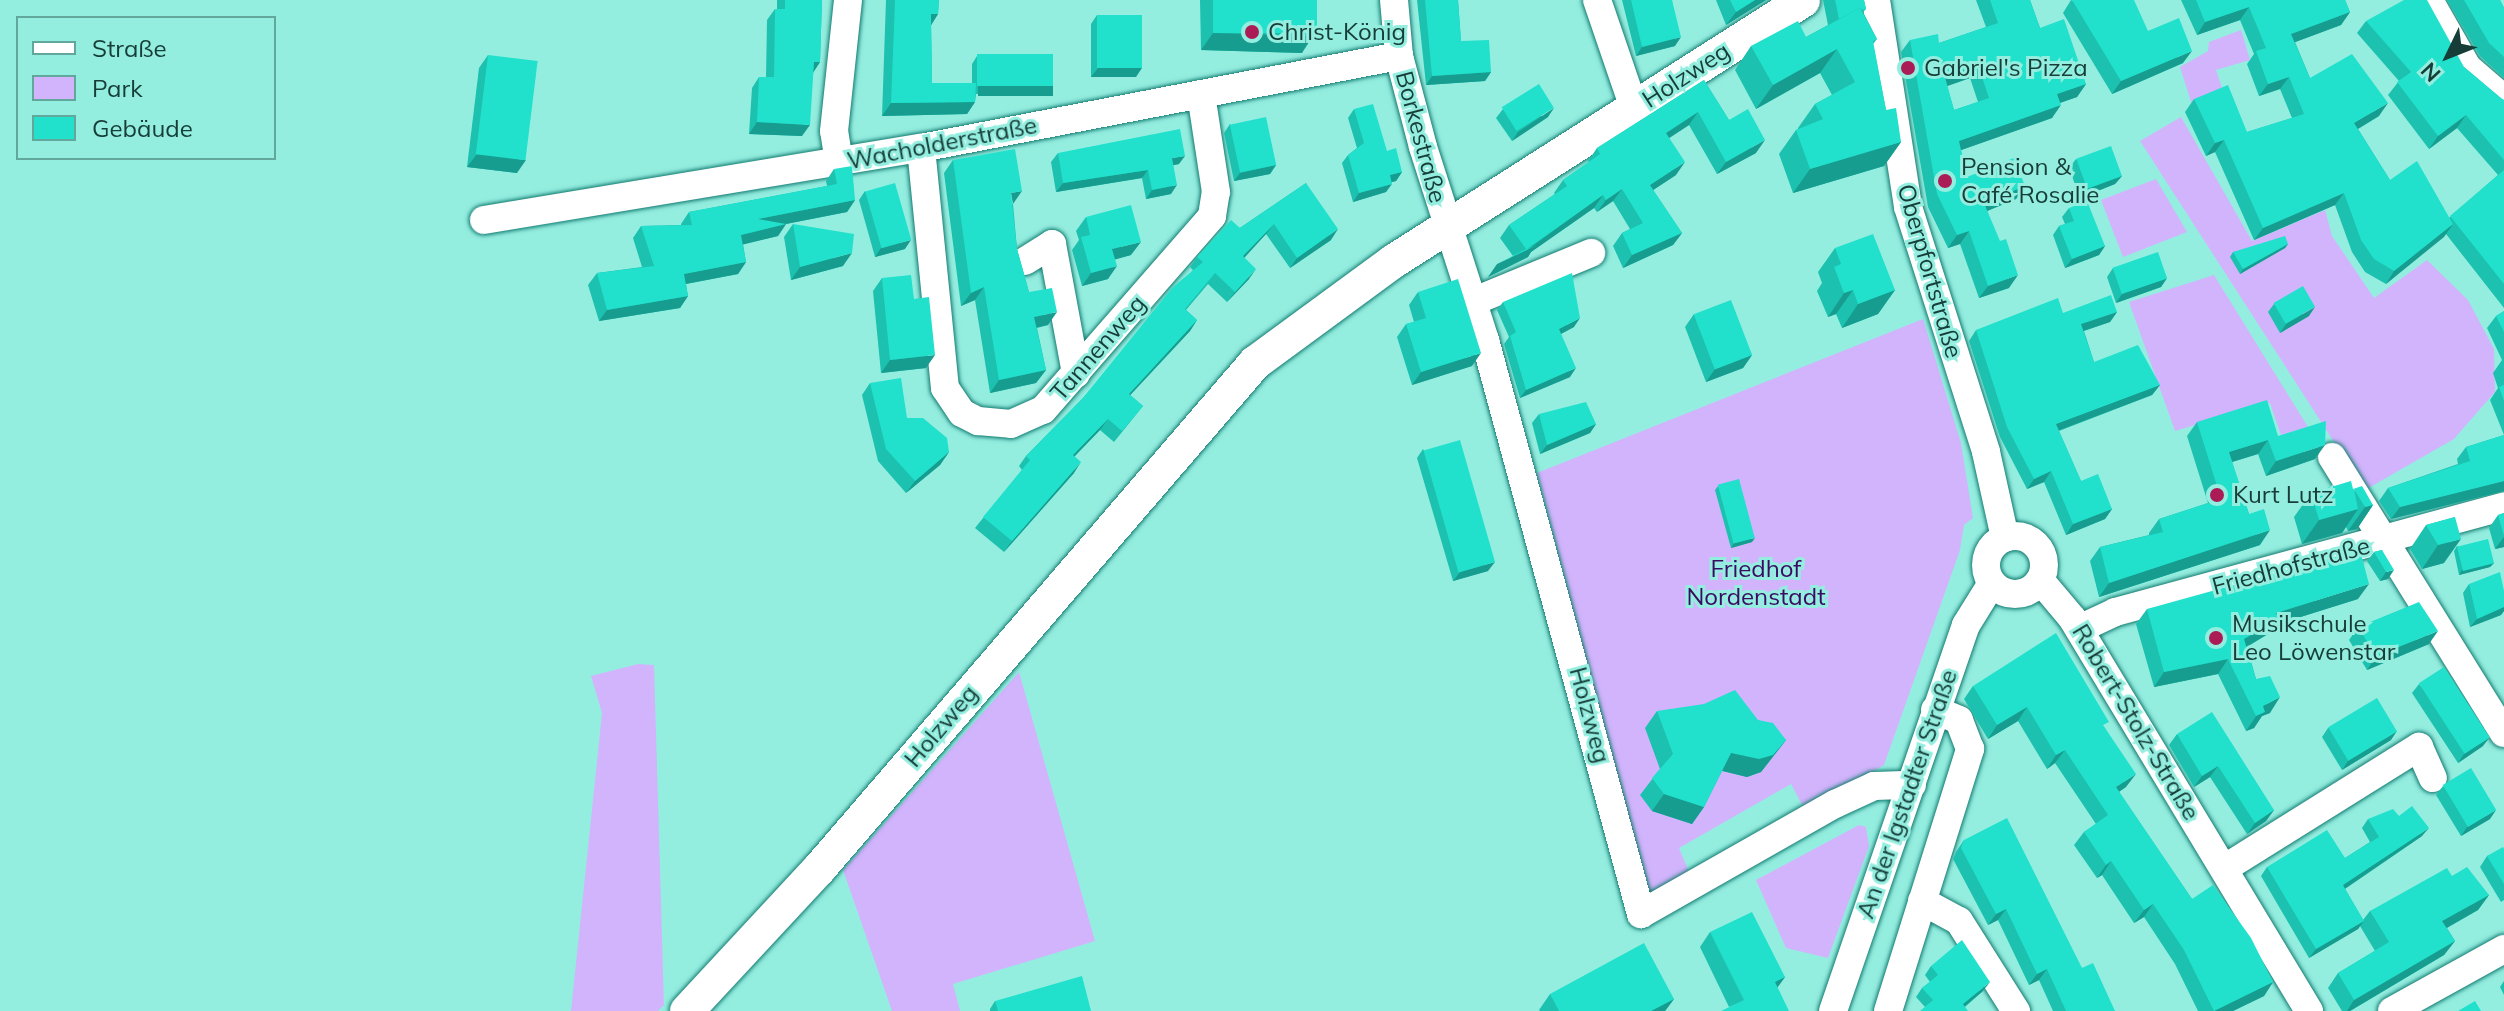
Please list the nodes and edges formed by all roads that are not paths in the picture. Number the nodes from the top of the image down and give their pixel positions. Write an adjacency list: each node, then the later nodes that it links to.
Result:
1 (848, 0): 12 (street)
2 (1394, 0): 7 (street, Borkestraße)
3 (1597, 0): 10 (street)
4 (1803, 0): 10 (main road, Holzweg)
5 (1876, 0): 21 (street, Oberpfortstraße)
6 (2429, 0): 9 (street)
7 (1399, 56): 8 (street, Wacholderstraße); 14 (street, Borkestraße)
8 (1201, 94): 11 (street, Wacholderstraße); 18 (street, Tannenweg)
9 (2504, 99)
10 (1634, 108): 14 (main road, Holzweg)
11 (921, 148): 12 (street, Wacholderstraße); 18 (street, Tannenweg)
12 (839, 162): 13 (street, Wacholderstraße)
13 (484, 220)
14 (1446, 227): 17 (street, Holzweg); 33 (main road, Holzweg)
15 (1591, 253): 17 (street)
16 (1025, 261): 18 (street)
17 (1472, 302): 29 (street, Holzweg)
18 (1076, 374)
19 (2332, 457): 22 (street)
20 (2504, 506): 22 (street, Friedhofstraße)
21 (2005, 538): 23 (street); 24 (street)
22 (2383, 541): 25 (street, Friedhofstraße); 27 (street)
23 (2040, 580): 24 (street); 25 (street, Robert-Stolz-Straße)
24 (1992, 583): 26 (street, An der Igstadter Straße)
25 (2079, 629): 30 (street, Robert-Stolz-Straße)
26 (1935, 710): 29 (street, An der Igstadter Straße); 31 (street)
27 (2504, 733)
28 (2433, 778): 30 (street)
29 (1912, 785): 34 (street, An der Igstadter Straße)
30 (2225, 868): 37 (street, Robert-Stolz-Straße)
31 (1922, 901): 35 (street); 36 (street)
32 (2504, 949): 38 (street)
33 (687, 1011)
34 (1833, 1011)
35 (1888, 1011)
36 (2016, 1011)
37 (2309, 1011)
38 (2392, 1011)

